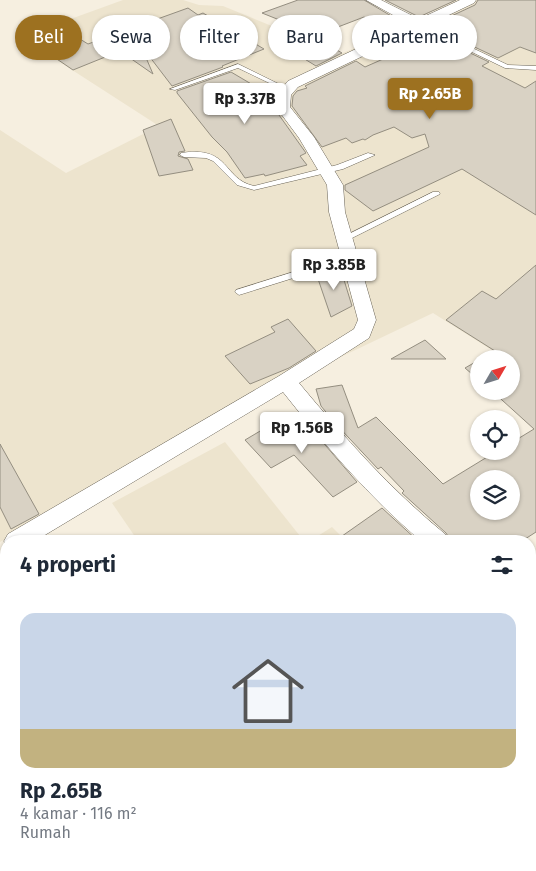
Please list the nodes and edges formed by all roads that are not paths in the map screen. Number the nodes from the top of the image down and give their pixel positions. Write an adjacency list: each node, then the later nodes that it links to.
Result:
1 (372, 0): 3 (street)
2 (470, 0): 4 (street)
3 (401, 15)
4 (438, 15)
5 (477, 53): 7 (lane)
6 (352, 56): 9 (street)
7 (536, 68)
8 (173, 89): 9 (lane)
9 (288, 90): 12 (street)
10 (184, 155): 12 (lane)
11 (371, 155): 12 (lane)
12 (328, 170): 14 (street)
13 (436, 194): 14 (lane)
14 (344, 238): 15 (street)
15 (351, 257): 16 (lane); 17 (street)
16 (239, 292)
17 (286, 381): 18 (street); 19 (street)
18 (26, 535)
19 (430, 535)

